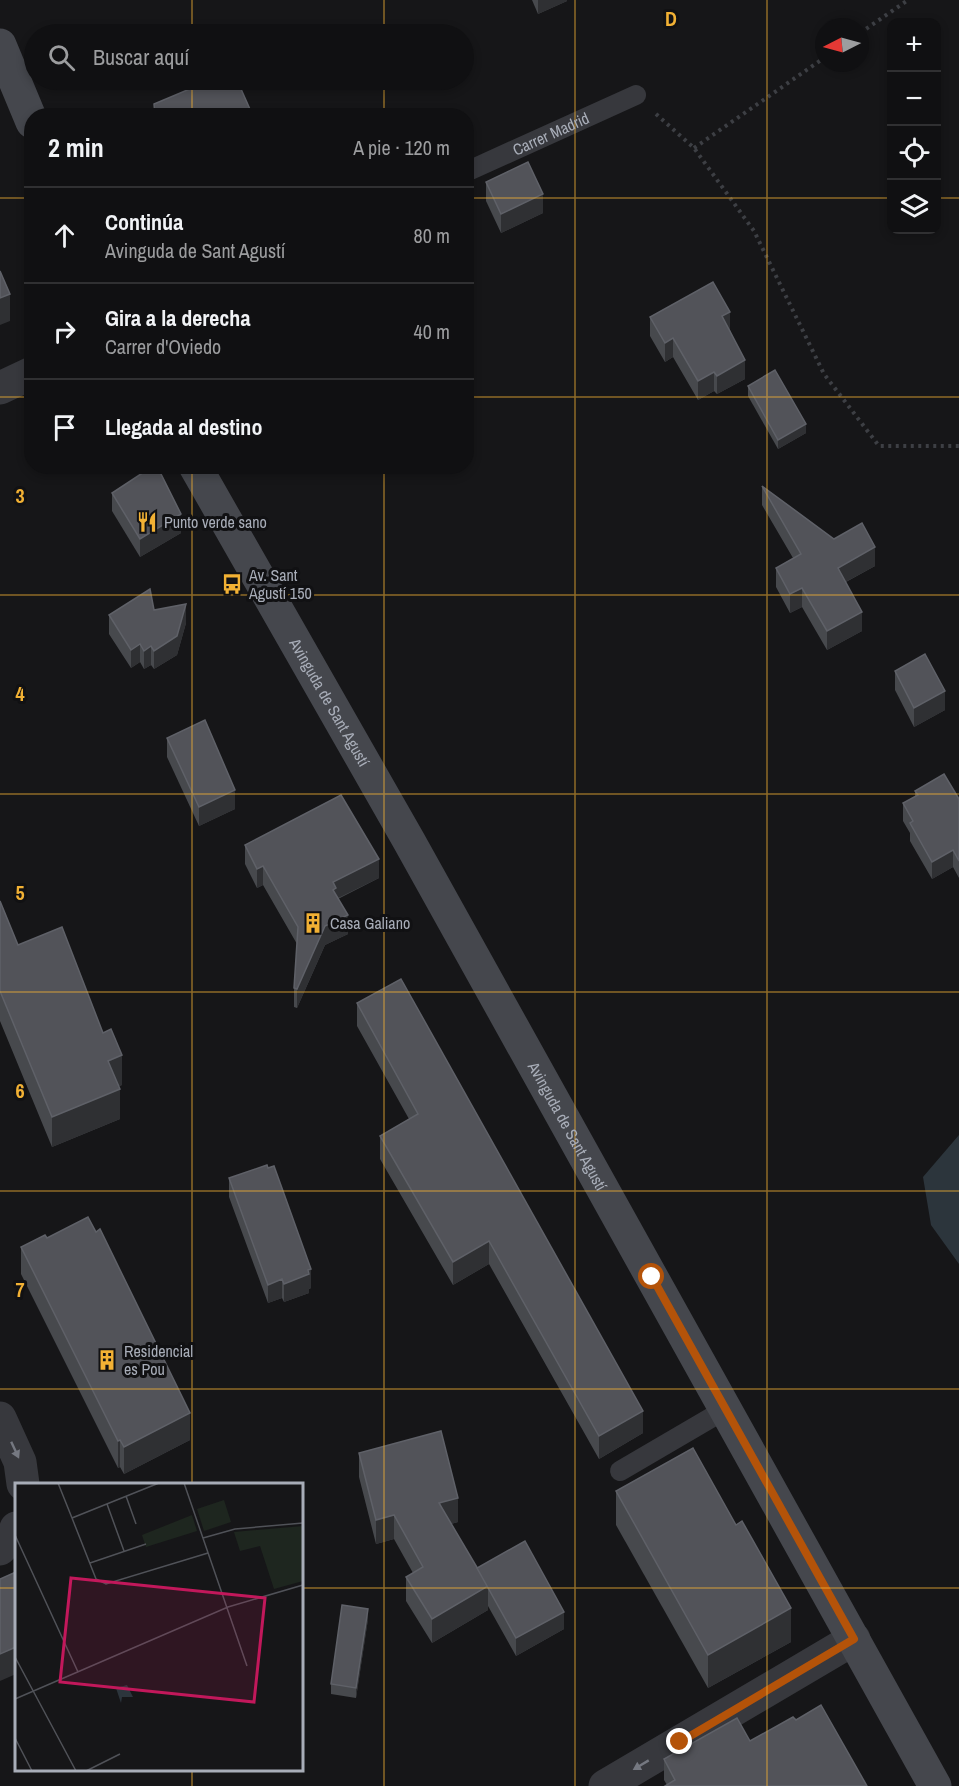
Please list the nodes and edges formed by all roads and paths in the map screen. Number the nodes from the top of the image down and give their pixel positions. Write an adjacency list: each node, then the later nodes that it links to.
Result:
1 (908, 0): 2 (path)
2 (869, 27)
3 (0, 45): 6 (street)
4 (815, 64): 7 (path)
5 (636, 95): 7 (path); 8 (lane, Carrer Madrid)
6 (26, 108)
7 (694, 148): 11 (path)
8 (474, 168)
9 (24, 377): 10 (street)
10 (0, 388)
11 (959, 446)
12 (200, 474): 13 (street, Avinguda de Sant Agustí)
13 (726, 1409): 15 (lane); 19 (street, Avinguda de Sant Agustí)
14 (0, 1418): 16 (street, one-way to 16)
15 (620, 1471)
16 (23, 1483)
17 (15, 1531): 18 (street)
18 (0, 1549)
19 (854, 1639): 20 (street, one-way to 20); 21 (street, Avinguda de Sant Agustí)
20 (605, 1786)
21 (935, 1786)

